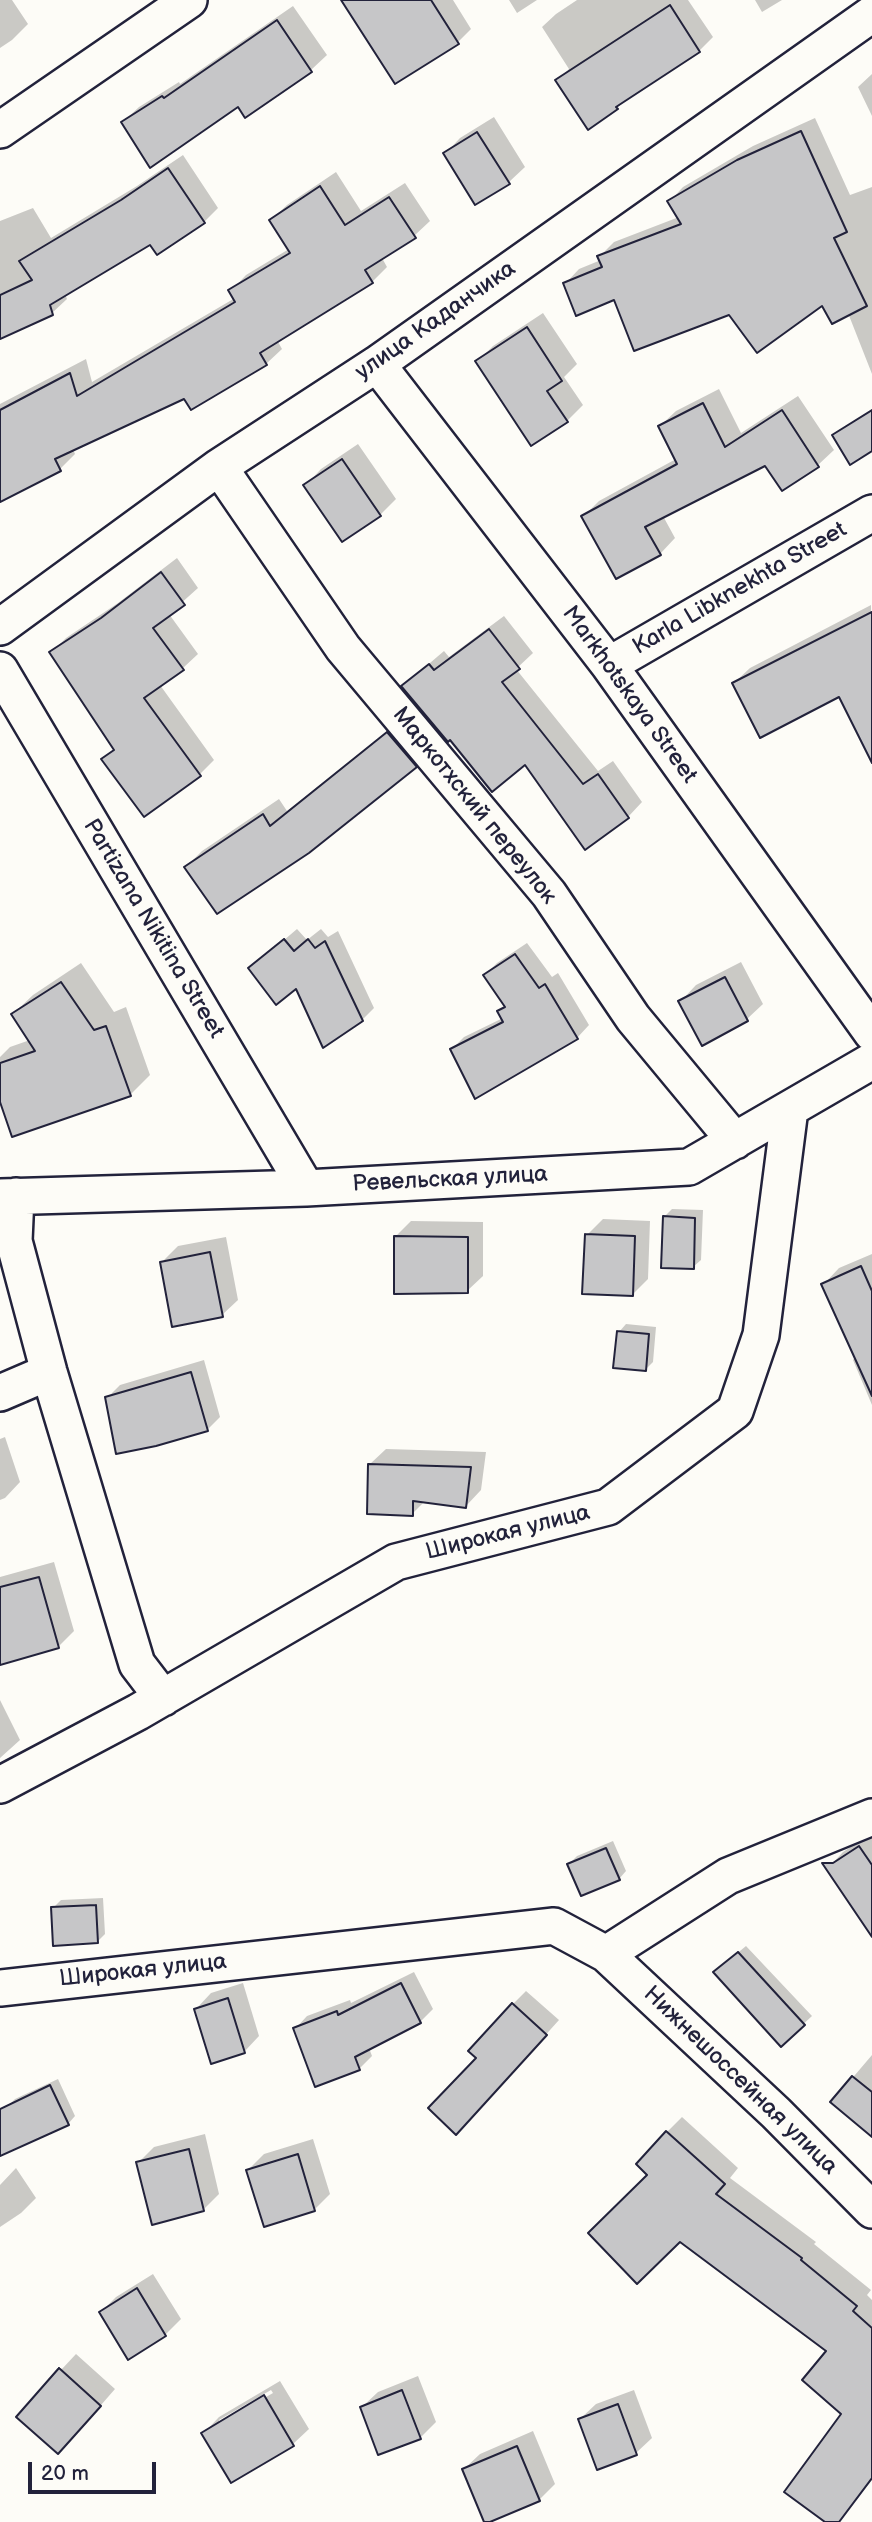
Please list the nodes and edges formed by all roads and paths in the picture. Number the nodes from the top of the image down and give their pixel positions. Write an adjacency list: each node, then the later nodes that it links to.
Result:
1 (189, 0): 3 (street)
2 (872, 14): 4 (street, улица Каданчика)
3 (0, 130)
4 (377, 364): 5 (street, улица Каданчика); 8 (street, Markhotskaya Street)
5 (219, 467): 7 (street, улица Каданчика); 13 (street, Маркотхский переулок)
6 (872, 513): 8 (street, Karla Libknekhta Street)
7 (0, 627)
8 (609, 665): 10 (street, Markhotskaya Street)
9 (0, 670): 14 (street, Partizana Nikitina Street)
10 (872, 1033)
11 (872, 1061): 12 (street, Ревельская улица)
12 (790, 1109): 13 (street, Ревельская улица); 18 (street, Широкая улица)
13 (735, 1141): 14 (street, Ревельская улица)
14 (306, 1188): 15 (street, Ревельская улица)
15 (8, 1197): 16 (street)
16 (49, 1373): 17 (street); 18 (street)
17 (0, 1393)
18 (163, 1698): 19 (street, Широкая улица)
19 (0, 1785)
20 (872, 1818): 21 (street)
21 (606, 1954): 22 (street, Широкая улица); 23 (street, Нижнешоссейная улица)
22 (0, 1988)
23 (872, 2210)

